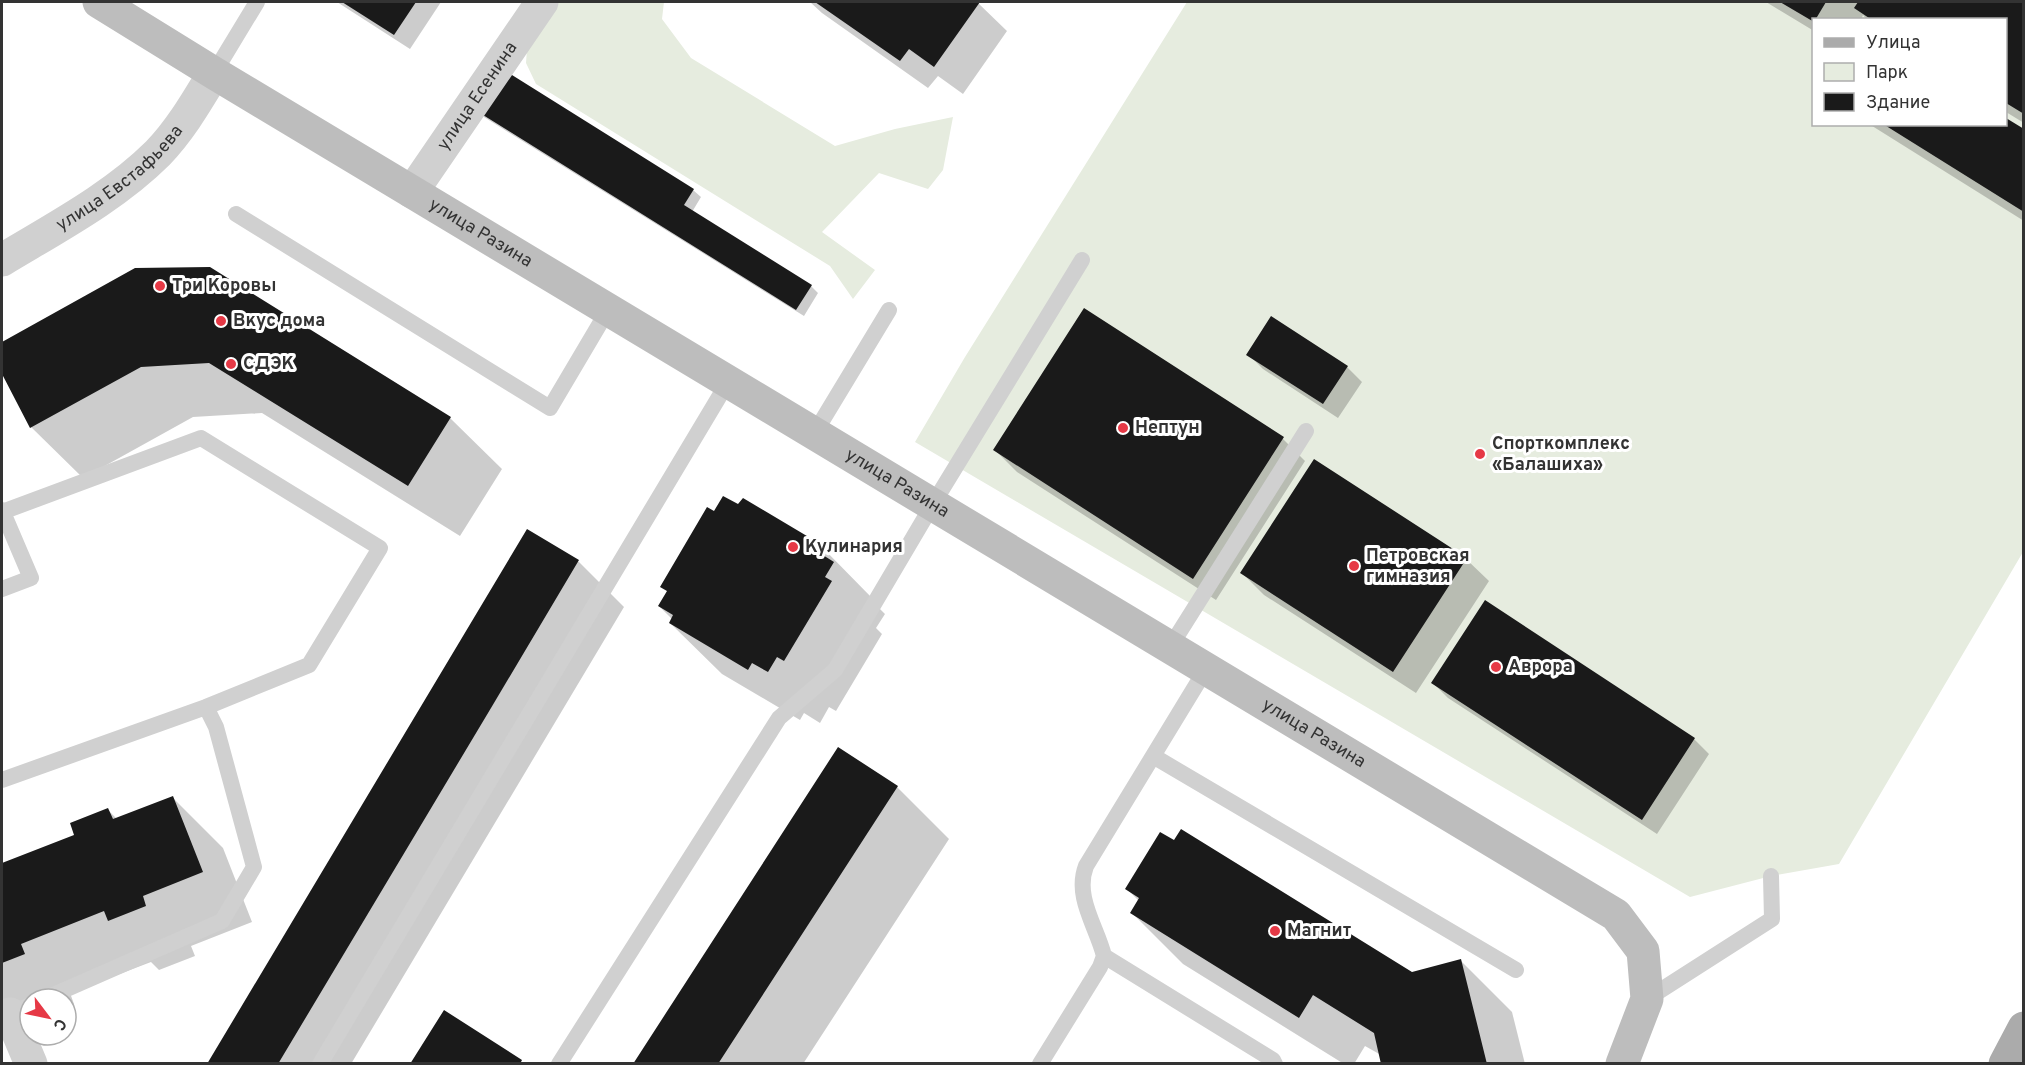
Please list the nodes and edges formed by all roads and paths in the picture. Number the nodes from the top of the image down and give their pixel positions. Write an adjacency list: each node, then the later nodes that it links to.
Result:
1 (99, 2): 4 (main road, улица Разина)
2 (257, 2): 4 (lane)
3 (542, 2): 5 (street, улица Есенина)
4 (214, 73): 5 (main road, улица Разина); 7 (street, улица Евстафьева)
5 (412, 192): 9 (main road, улица Разина)
6 (236, 214): 9 (lane)
7 (2, 260)
8 (1082, 260): 14 (lane)
9 (608, 310): 11 (main road, улица Разина)
10 (889, 310): 13 (lane)
11 (728, 382): 13 (main road, улица Разина); 30 (lane)
12 (1306, 431): 17 (lane)
13 (814, 434): 14 (main road, улица Разина)
14 (933, 504): 17 (main road, улица Разина); 31 (lane)
15 (2, 511): 16 (lane); 19 (lane)
16 (2, 590)
17 (1170, 646): 18 (main road, улица Разина)
18 (1206, 669): 20 (lane); 26 (main road, улица Разина)
19 (206, 707): 21 (lane); 25 (lane)
20 (1153, 756): 23 (lane); 24 (lane)
21 (2, 780)
22 (1772, 876): 26 (lane)
23 (1104, 956): 32 (lane); 33 (lane)
24 (1516, 969)
25 (71, 987)
26 (1647, 999): 34 (main road)
27 (14, 1012): 29 (street)
28 (2024, 1028): 35 (main road)
29 (32, 1064)
30 (320, 1064)
31 (559, 1064)
32 (1040, 1064)
33 (1275, 1064)
34 (1622, 1064)
35 (2005, 1064)

